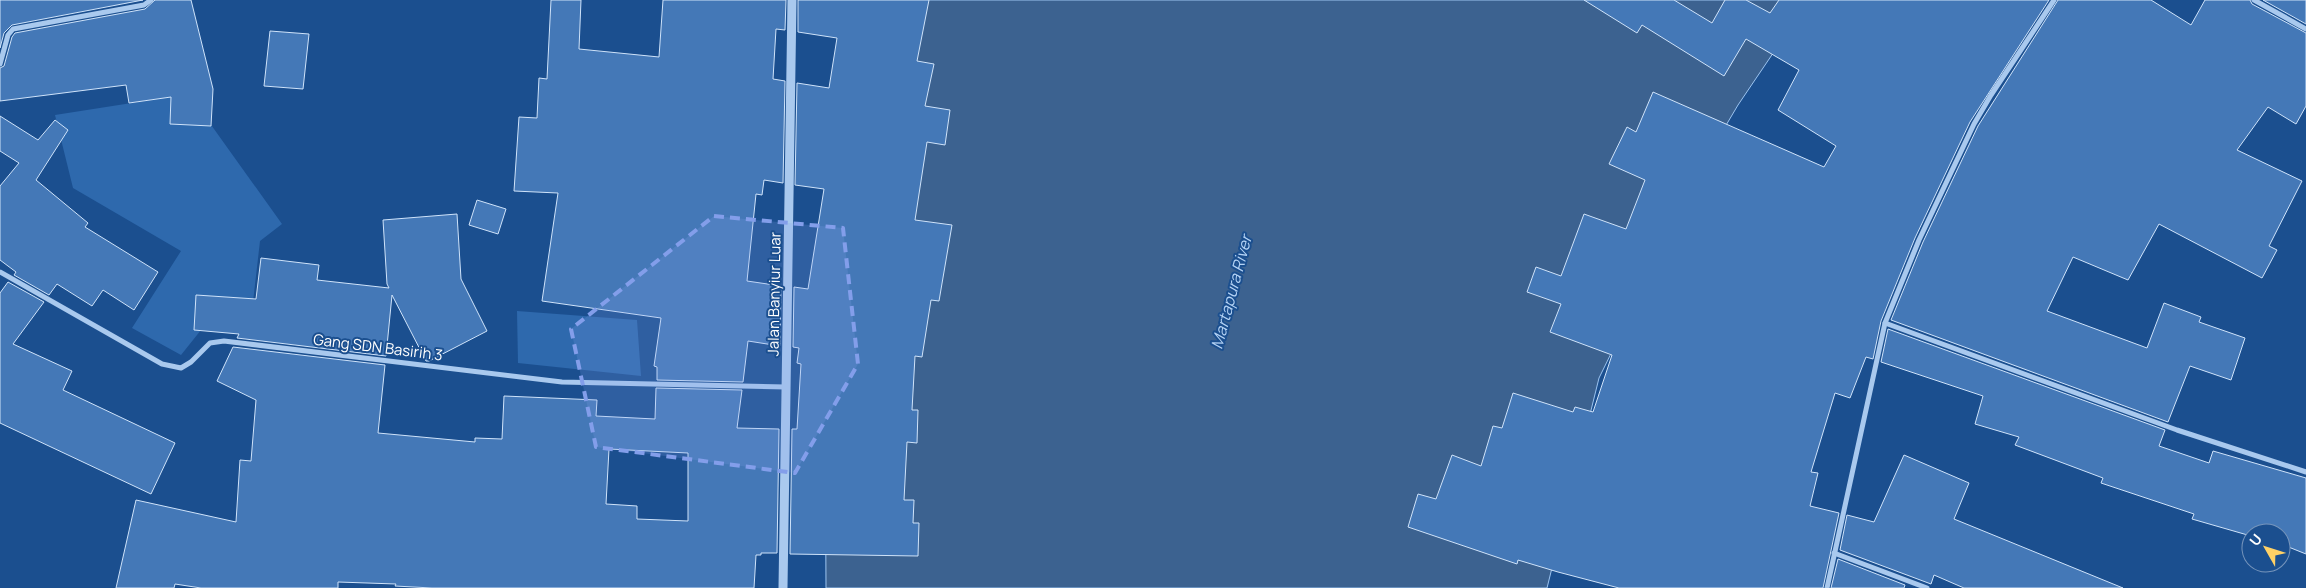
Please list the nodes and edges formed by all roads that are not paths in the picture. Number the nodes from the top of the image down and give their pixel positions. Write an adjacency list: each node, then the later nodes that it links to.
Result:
1 (151, 0): 6 (street)
2 (792, 0): 9 (street, Jalan Banyiur Luar)
3 (2054, 0): 8 (street)
4 (2254, 0): 5 (street)
5 (2306, 29)
6 (0, 64)
7 (0, 272): 9 (street, Gang SDN Basirih 3)
8 (1885, 323): 10 (street); 11 (street)
9 (786, 387): 12 (street, Jalan Banyiur Luar)
10 (2306, 472)
11 (1834, 553): 13 (street); 14 (street)
12 (783, 588)
13 (1826, 588)
14 (1927, 588)

